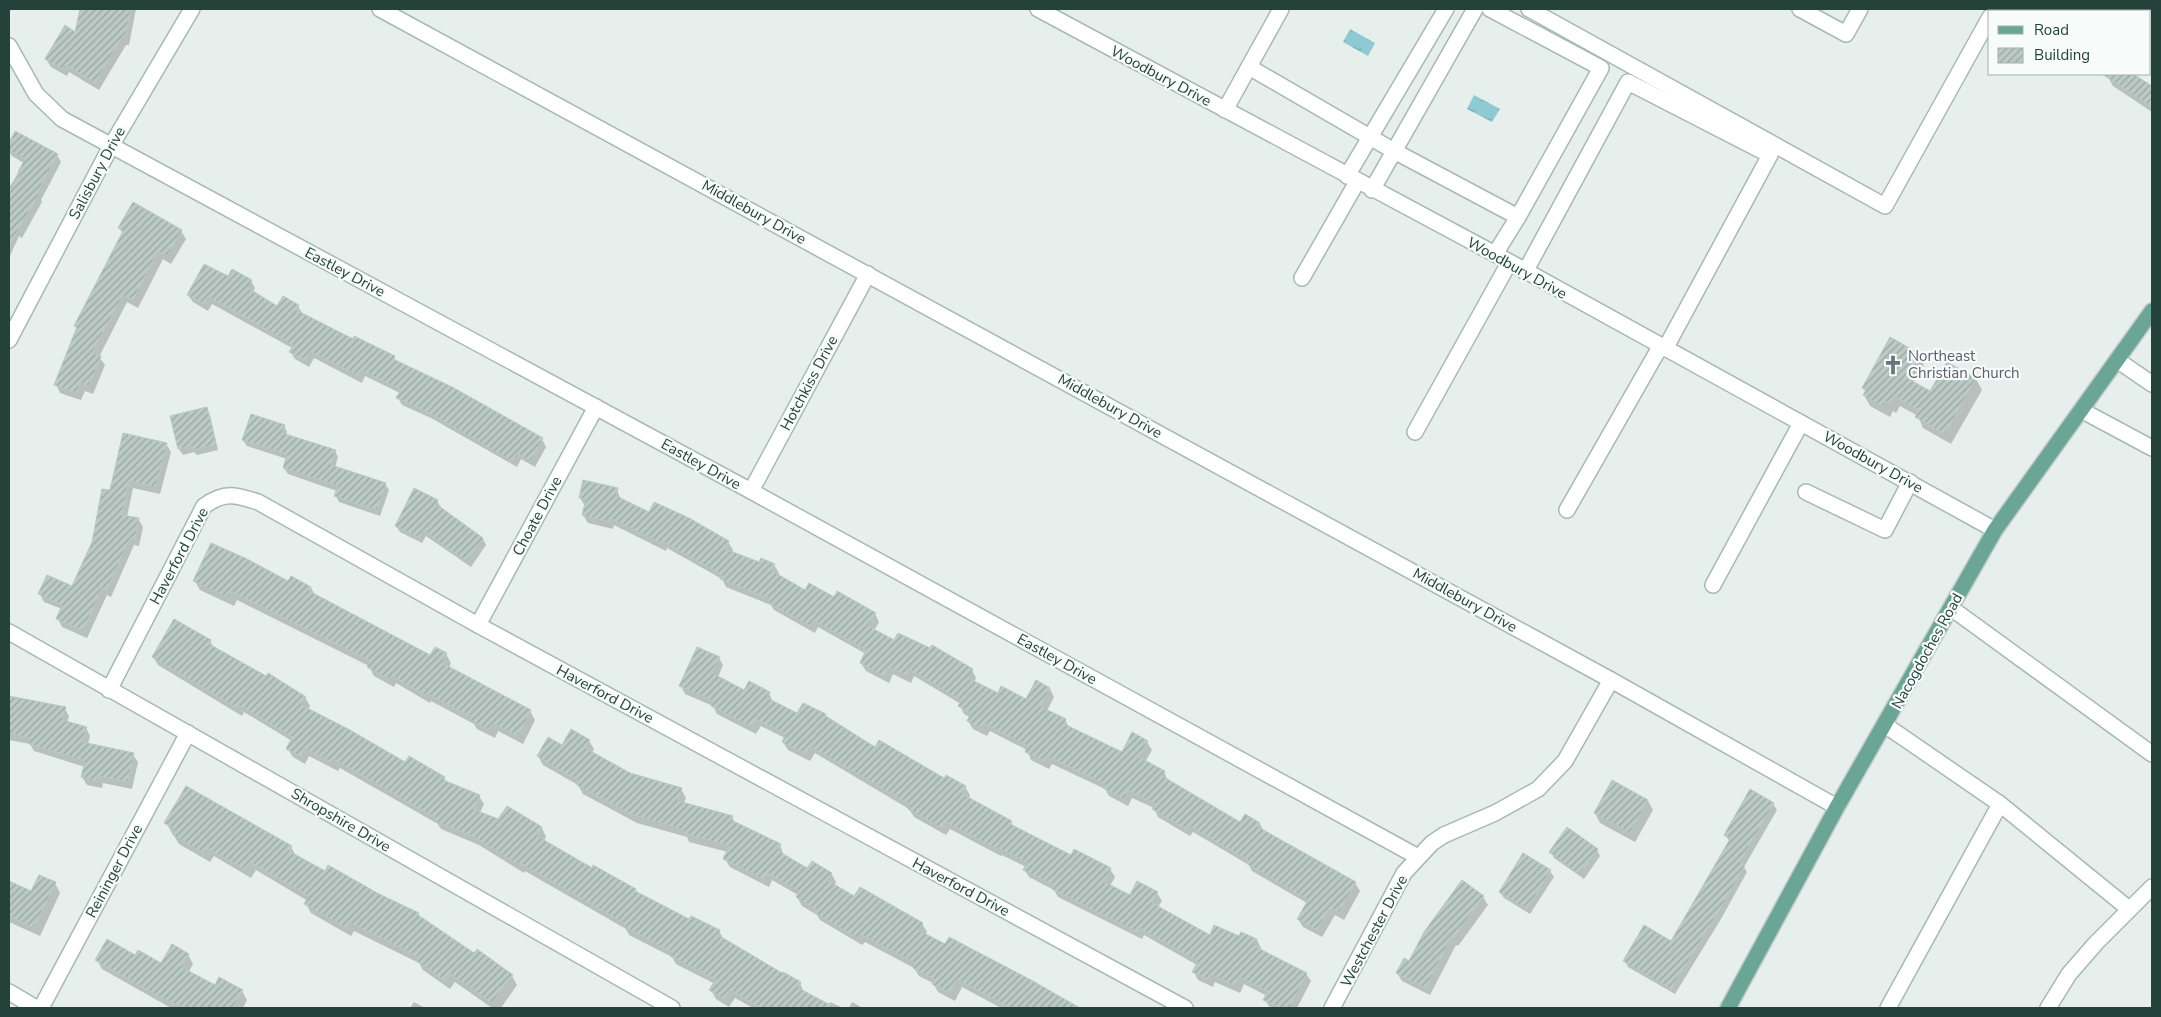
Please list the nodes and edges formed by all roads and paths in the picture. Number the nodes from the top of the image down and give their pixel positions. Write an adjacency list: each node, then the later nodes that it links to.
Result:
1 (192, 9): 16 (street, Salisbury Drive)
2 (380, 9): 24 (street, Middlebury Drive)
3 (1038, 9): 14 (street, Woodbury Drive)
4 (1281, 9): 13 (street)
5 (1446, 9): 15 (street)
6 (1475, 9): 17 (street)
7 (1490, 9): 20 (street)
8 (1529, 9): 11 (street)
9 (1800, 9): 10 (street)
10 (1860, 9)
11 (1988, 21)
12 (9, 46): 16 (street, Eastley Drive)
13 (1249, 67): 14 (street); 15 (street)
14 (1225, 110): 18 (street, Woodbury Drive)
15 (1371, 138): 17 (street); 18 (street)
16 (111, 146): 27 (street, Salisbury Drive); 31 (street, Eastley Drive)
17 (1394, 151): 19 (street); 20 (street)
18 (1352, 179): 19 (street, Woodbury Drive); 25 (street)
19 (1372, 190): 21 (street, Woodbury Drive)
20 (1518, 217): 21 (street)
21 (1495, 254): 22 (street, Woodbury Drive)
22 (1509, 263): 23 (street, Woodbury Drive); 34 (street)
23 (1525, 272): 28 (street, Woodbury Drive); 28 (street)
24 (868, 274): 37 (street, Hotchkiss Drive); 45 (street, Middlebury Drive)
25 (1302, 278)
26 (2152, 311): 29 (main road, Nacogdoches Road)
27 (11, 331)
28 (1662, 348): 33 (street, Woodbury Drive); 39 (street)
29 (2117, 360): 30 (street); 32 (main road, Nacogdoches Road)
30 (2152, 384)
31 (596, 407): 37 (street, Eastley Drive); 43 (street, Choate Drive)
32 (2081, 410): 35 (street); 40 (main road, Nacogdoches Road)
33 (1801, 423): 36 (street, Woodbury Drive); 41 (street)
34 (1415, 432)
35 (2152, 448)
36 (1910, 482): 38 (street); 40 (street, Woodbury Drive)
37 (751, 491): 52 (street, Eastley Drive)
38 (1806, 492)
39 (1567, 510)
40 (1995, 530): 42 (main road, Nacogdoches Road)
41 (1713, 585)
42 (1951, 608): 47 (main road, Nacogdoches Road); 49 (street)
43 (478, 625): 46 (street, Haverford Drive); 56 (street, Haverford Drive)
44 (9, 632): 46 (street, Shropshire Drive)
45 (1612, 680): 51 (street, Middlebury Drive); 52 (street, Westchester Drive)
46 (109, 690): 48 (street, Shropshire Drive)
47 (1885, 726): 50 (street); 51 (main road, Nacogdoches Road)
48 (188, 733): 58 (street, Reininger Drive); 59 (street, Shropshire Drive)
49 (2152, 754)
50 (2000, 804): 54 (street); 63 (street)
51 (1837, 807): 62 (main road, Nacogdoches Road)
52 (1418, 857): 61 (street, Westchester Drive)
53 (2152, 887): 54 (street)
54 (2129, 909): 64 (street)
55 (9, 992): 57 (street)
56 (1169, 1005): 60 (street, Haverford Drive)
57 (36, 1008)
58 (41, 1008)
59 (672, 1008)
60 (1185, 1008)
61 (1332, 1008)
62 (1728, 1008)
63 (1888, 1008)
64 (2048, 1008)

